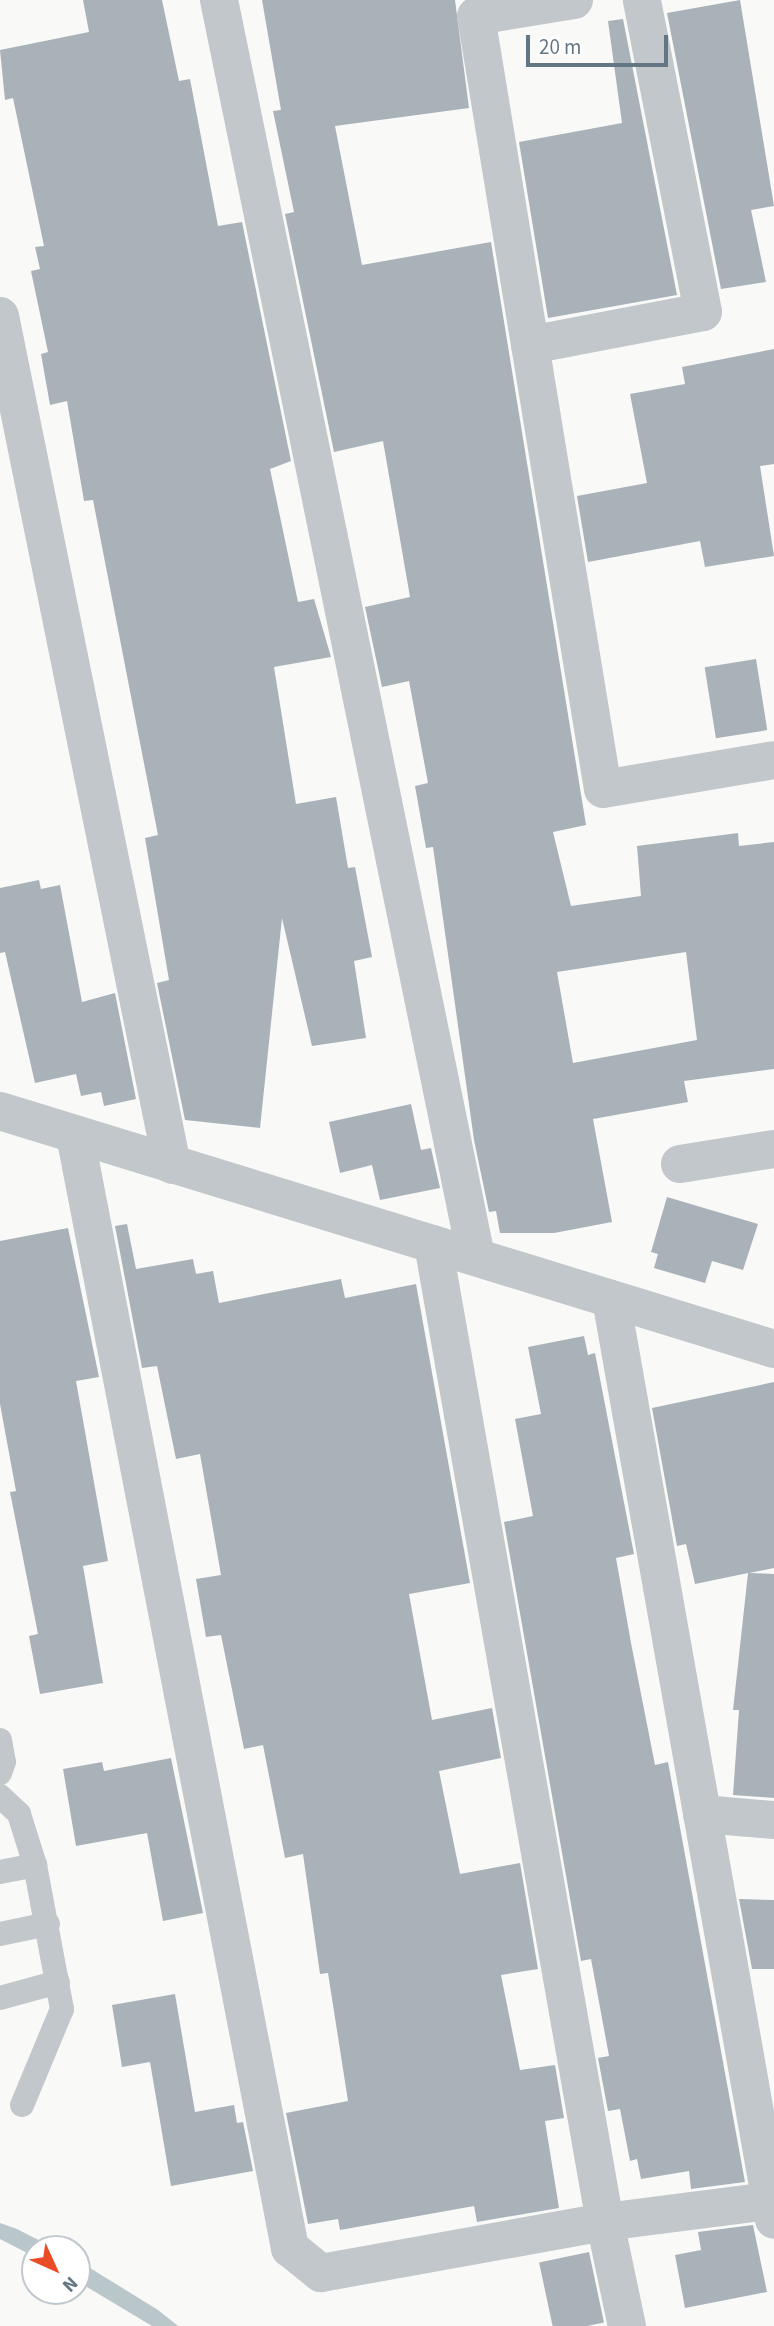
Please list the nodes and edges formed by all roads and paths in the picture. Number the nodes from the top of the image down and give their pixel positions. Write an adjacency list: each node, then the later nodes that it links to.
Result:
1 (219, 0): 13 (street)
2 (574, 0): 5 (street)
3 (642, 0): 5 (street)
4 (0, 316): 11 (street)
5 (530, 345): 6 (street)
6 (774, 760)
7 (0, 1111): 8 (street)
8 (75, 1135): 11 (street); 29 (street)
9 (774, 1149): 10 (street)
10 (680, 1164)
11 (172, 1165): 12 (street)
12 (433, 1244): 13 (street); 29 (street)
13 (476, 1257): 14 (street)
14 (611, 1299): 15 (street); 19 (street)
15 (774, 1349)
16 (0, 1740): 17 (lane)
17 (0, 1773)
18 (0, 1796): 21 (lane)
19 (702, 1814): 20 (street); 28 (street)
20 (774, 1820)
21 (34, 1865): 22 (lane); 23 (lane)
22 (0, 1872)
23 (48, 1924): 24 (lane); 25 (lane)
24 (0, 1934)
25 (58, 1982): 26 (lane); 27 (lane)
26 (0, 1998)
27 (22, 2105)
28 (772, 2210): 29 (street)
29 (605, 2222): 30 (street)
30 (627, 2326)

